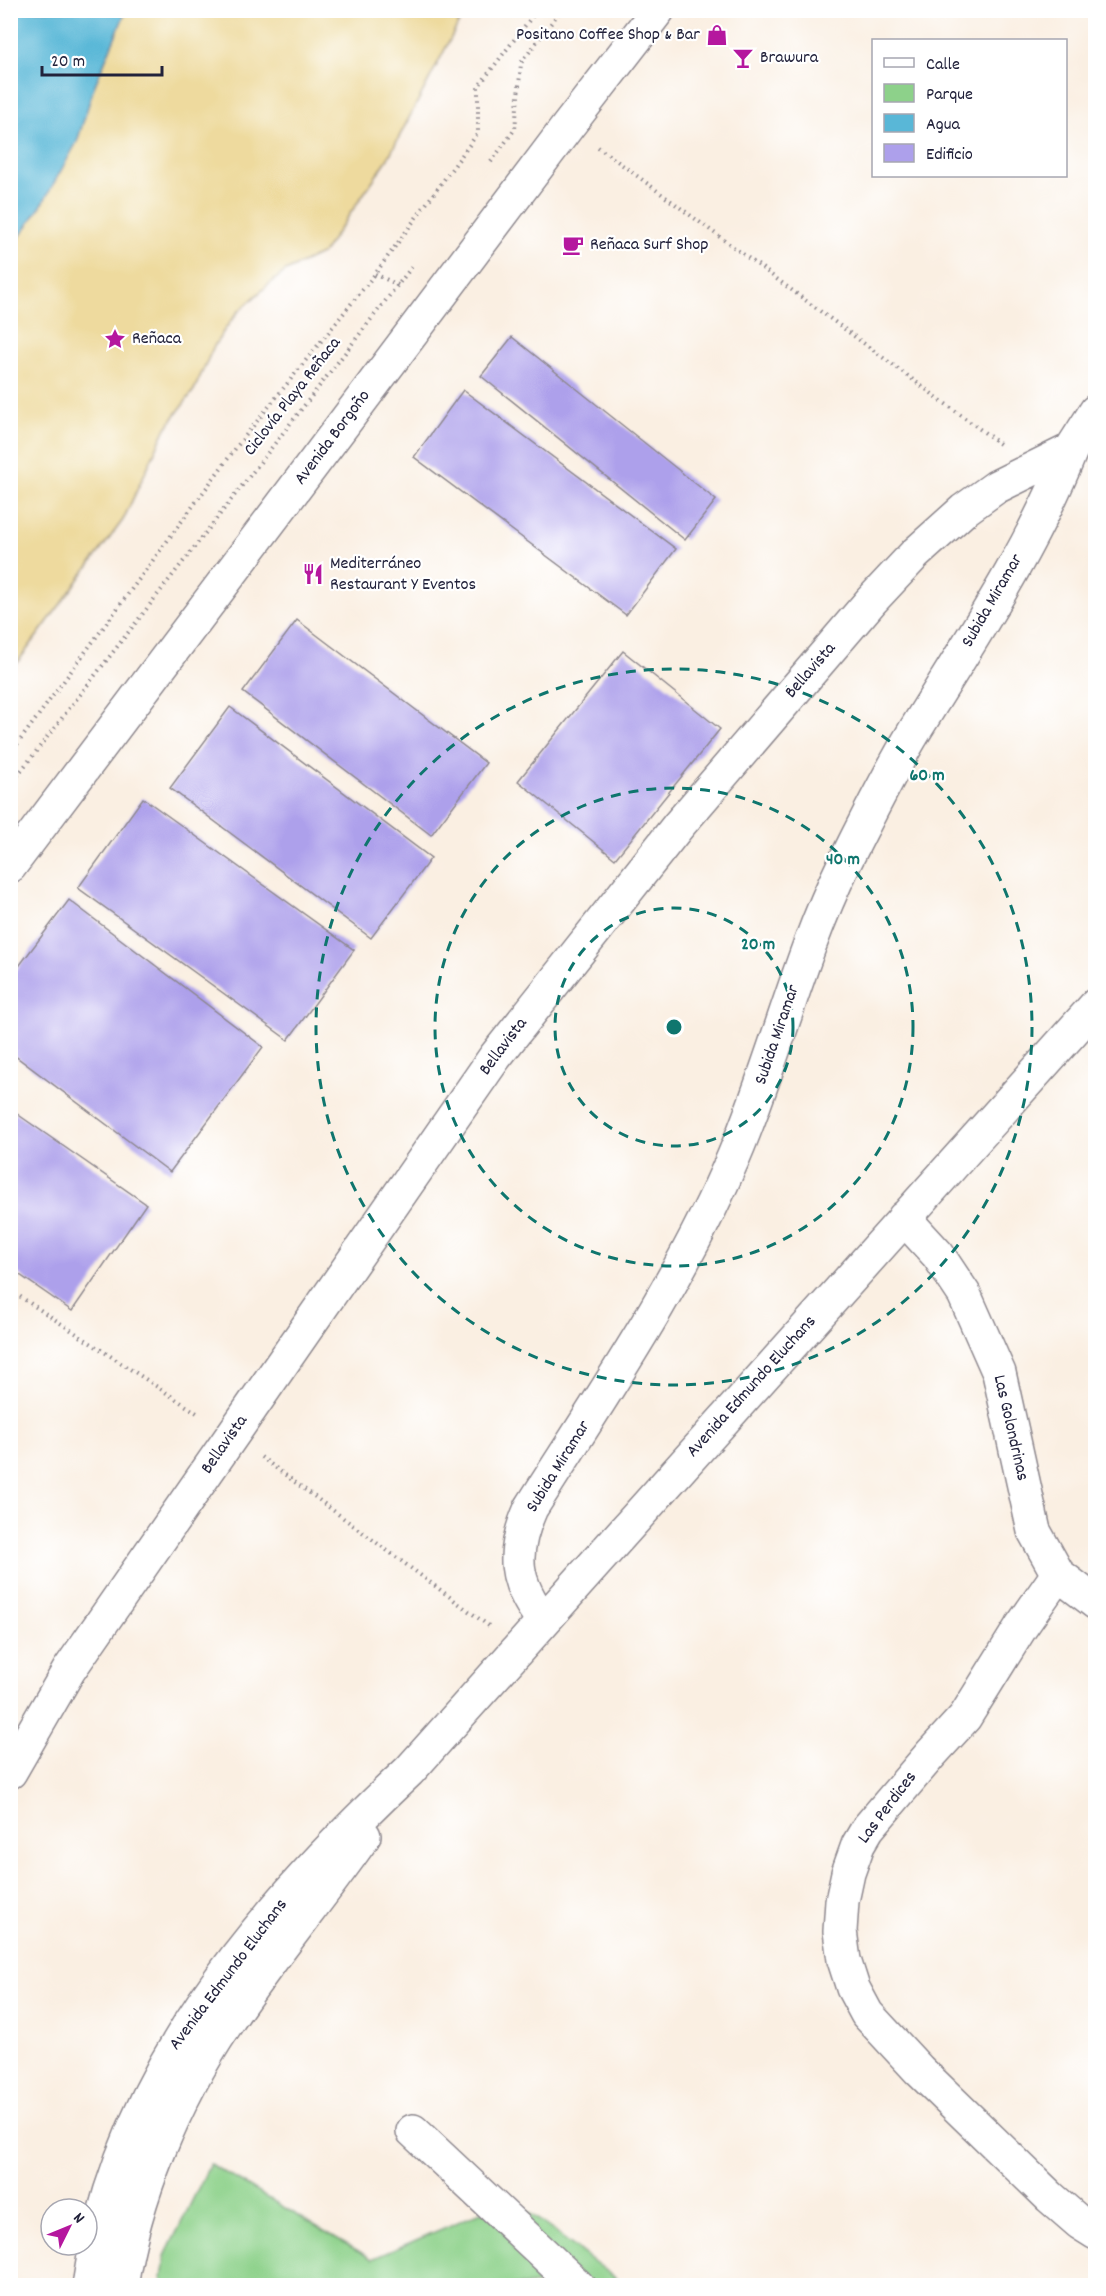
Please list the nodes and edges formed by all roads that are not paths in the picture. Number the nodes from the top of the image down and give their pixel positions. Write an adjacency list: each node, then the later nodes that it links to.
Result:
1 (657, 10): 4 (street, Avenida Borgoño)
2 (1095, 411): 3 (street)
3 (1071, 450): 9 (street, Subida Miramar); 11 (street, Bellavista)
4 (10, 867)
5 (1095, 1005): 6 (street, Avenida Edmundo Eluchans)
6 (904, 1218): 7 (street, Las Golondrinas); 9 (street, Avenida Edmundo Eluchans)
7 (1058, 1574): 8 (street, Las Golondrinas); 13 (street, Las Perdices)
8 (1095, 1603)
9 (543, 1620): 10 (street, Avenida Edmundo Eluchans)
10 (409, 1771): 14 (street, Avenida Edmundo Eluchans); 15 (street, Avenida Edmundo Eluchans)
11 (10, 1772)
12 (413, 2131): 16 (street)
13 (1095, 2234)
14 (89, 2286)
15 (121, 2286)
16 (578, 2286)

